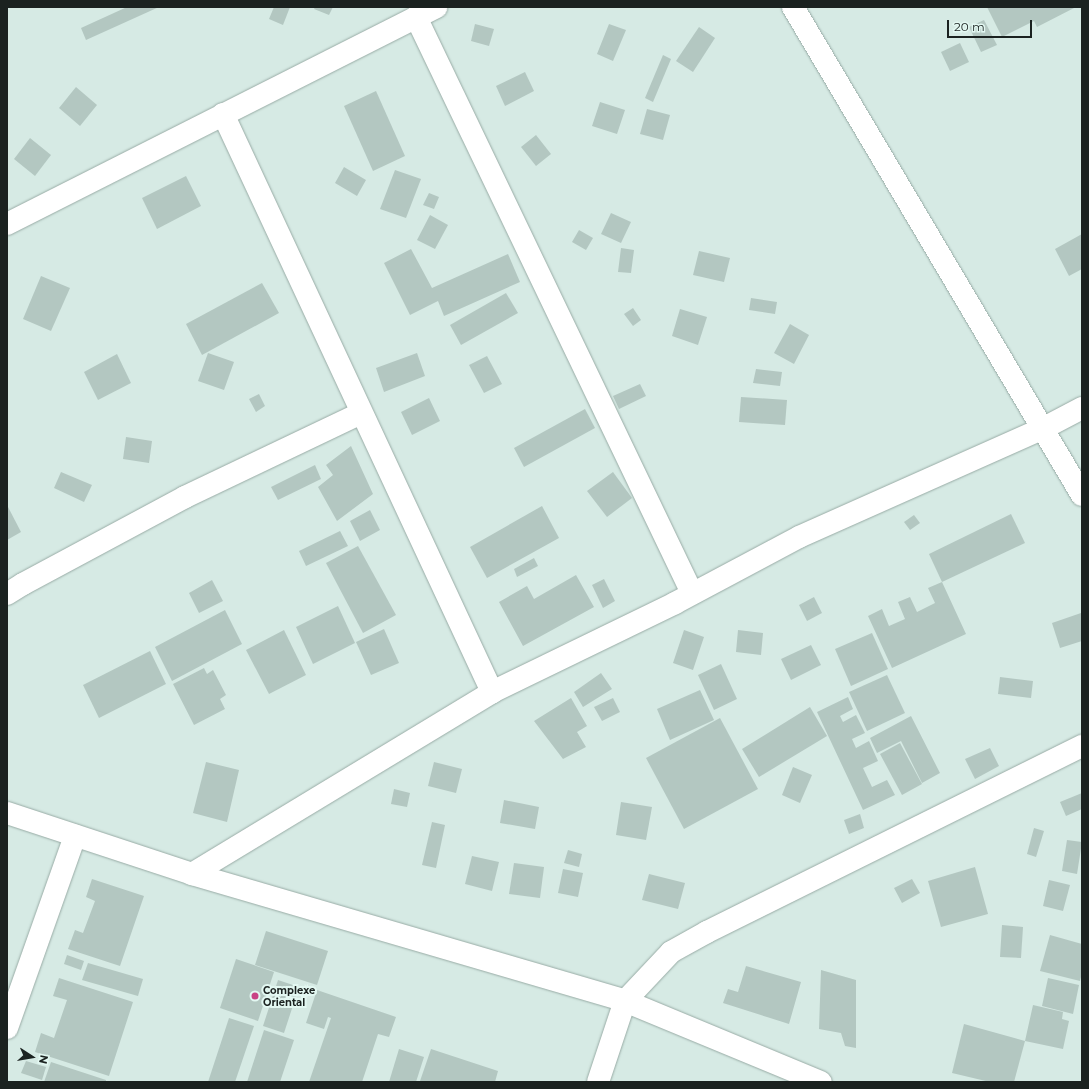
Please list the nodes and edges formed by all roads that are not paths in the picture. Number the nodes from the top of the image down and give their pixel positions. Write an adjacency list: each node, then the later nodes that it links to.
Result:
1 (436, 7): 3 (street)
2 (793, 7): 8 (street)
3 (416, 16): 4 (street); 10 (street)
4 (223, 114): 5 (street); 7 (street)
5 (7, 224)
6 (1082, 408): 8 (street)
7 (361, 413): 11 (street); 12 (street)
8 (1044, 428): 9 (street); 10 (street)
9 (1082, 495)
10 (692, 593): 12 (street)
11 (7, 594)
12 (492, 692): 16 (street)
13 (1082, 746): 17 (street)
14 (7, 813): 15 (street)
15 (75, 836): 16 (street); 18 (street)
16 (192, 874): 17 (street)
17 (625, 1001): 19 (street); 20 (street)
18 (7, 1028)
19 (598, 1082)
20 (821, 1082)

